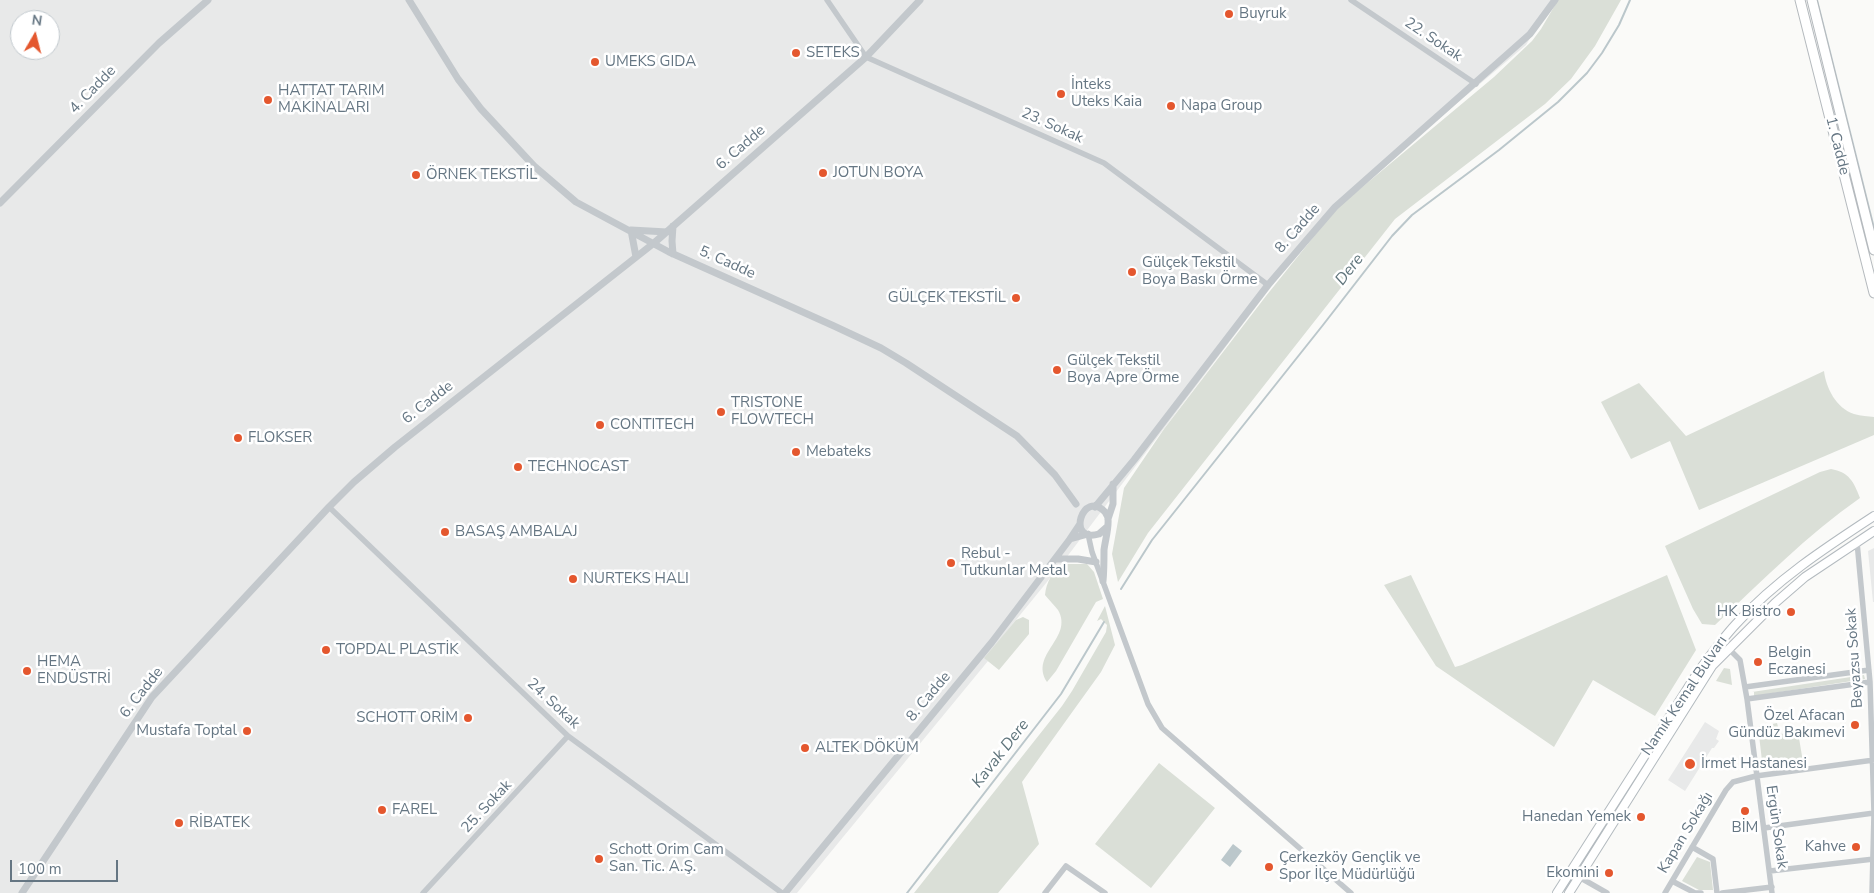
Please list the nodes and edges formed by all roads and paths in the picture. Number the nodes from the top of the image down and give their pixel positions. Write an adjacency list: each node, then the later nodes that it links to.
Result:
1 (208, 0): 11 (street, 4. Cadde)
2 (409, 0): 13 (street, 5. Cadde)
3 (827, 0): 9 (street)
4 (920, 0): 9 (street, 6. Cadde)
5 (1352, 0): 10 (street, 22. Sokak)
6 (1555, 0): 10 (street, 8. Cadde)
7 (1800, 0): 20 (main road, 1. Cadde)
8 (1812, 0): 16 (main road, 1. Cadde)
9 (866, 57): 12 (street, 6. Cadde); 19 (street, 23. Sokak)
10 (1476, 84): 19 (street, 8. Cadde)
11 (0, 203)
12 (673, 226): 14 (street, 6. Cadde); 17 (street)
13 (630, 230): 14 (street); 15 (street, 5. Cadde); 18 (street)
14 (667, 232): 15 (street, 6. Cadde)
15 (654, 243): 17 (street, 5. Cadde); 18 (street, 6. Cadde)
16 (1874, 250)
17 (674, 254): 22 (street, 5. Cadde)
18 (636, 257): 23 (street, 6. Cadde)
19 (1268, 285): 21 (street, 8. Cadde)
20 (1874, 293)
21 (1113, 484): 24 (street, 8. Cadde); 28 (street)
22 (1076, 504): 25 (street); 27 (street)
23 (329, 507): 44 (street, 24. Sokak); 55 (street, 6. Cadde)
24 (1095, 507): 25 (street); 28 (street)
25 (1086, 509): 27 (street)
26 (1874, 516): 35 (main road, Namık Kemal Bulvarı)
27 (1080, 522): 30 (street); 31 (street, 8. Cadde)
28 (1108, 523): 30 (street); 37 (street)
29 (1874, 531): 32 (main road, Namık Kemal Bulvarı)
30 (1088, 534): 31 (street); 34 (street)
31 (1070, 539): 33 (street, 8. Cadde)
32 (1857, 542): 36 (main road, Namık Kemal Bulvarı); 40 (street, Beyazsu Sokak)
33 (1055, 559): 34 (street); 57 (street, 8. Cadde)
34 (1096, 562): 37 (street)
35 (1798, 568): 36 (main road); 38 (main road, Namık Kemal Bulvarı)
36 (1805, 577): 39 (main road, Namık Kemal Bulvarı)
37 (1103, 581): 60 (street)
38 (1720, 642): 39 (main road); 61 (main road, Namık Kemal Bulvarı)
39 (1729, 649): 42 (street, Ergün Sokak); 52 (main road, Namık Kemal Bulvarı)
40 (1869, 670): 41 (street, Beyazsu Sokak); 42 (street)
41 (1870, 682): 43 (street); 45 (street, Beyazsu Sokak)
42 (1745, 688): 43 (street, Ergün Sokak)
43 (1748, 699): 46 (street, Ergün Sokak)
44 (568, 736): 56 (street, 25. Sokak); 57 (street, 24. Sokak)
45 (1874, 760): 46 (street, Kapan Sokağı); 47 (street, Beyazsu Sokak)
46 (1756, 776): 48 (street, Ergün Sokak); 49 (street, Kapan Sokağı)
47 (1874, 813): 48 (street); 50 (street, Beyazsu Sokak)
48 (1764, 828): 51 (street, Ergün Sokak)
49 (1692, 846): 53 (street, Kapan Sokağı); 66 (street)
50 (1874, 859): 51 (street); 68 (street, Beyazsu Sokak)
51 (1770, 871): 54 (street, Ergün Sokak)
52 (1580, 877): 62 (main road, Namık Kemal Bulvarı); 63 (street)
53 (1672, 881): 64 (street, Kapan Sokağı); 65 (street)
54 (1772, 890): 67 (street)
55 (22, 893)
56 (423, 893)
57 (783, 893)
58 (1045, 893): 59 (street)
59 (1105, 893)
60 (1352, 893)
61 (1557, 893)
62 (1569, 893)
63 (1607, 893)
64 (1665, 893)
65 (1701, 893)
66 (1717, 893)
67 (1722, 893)
68 (1872, 893)

